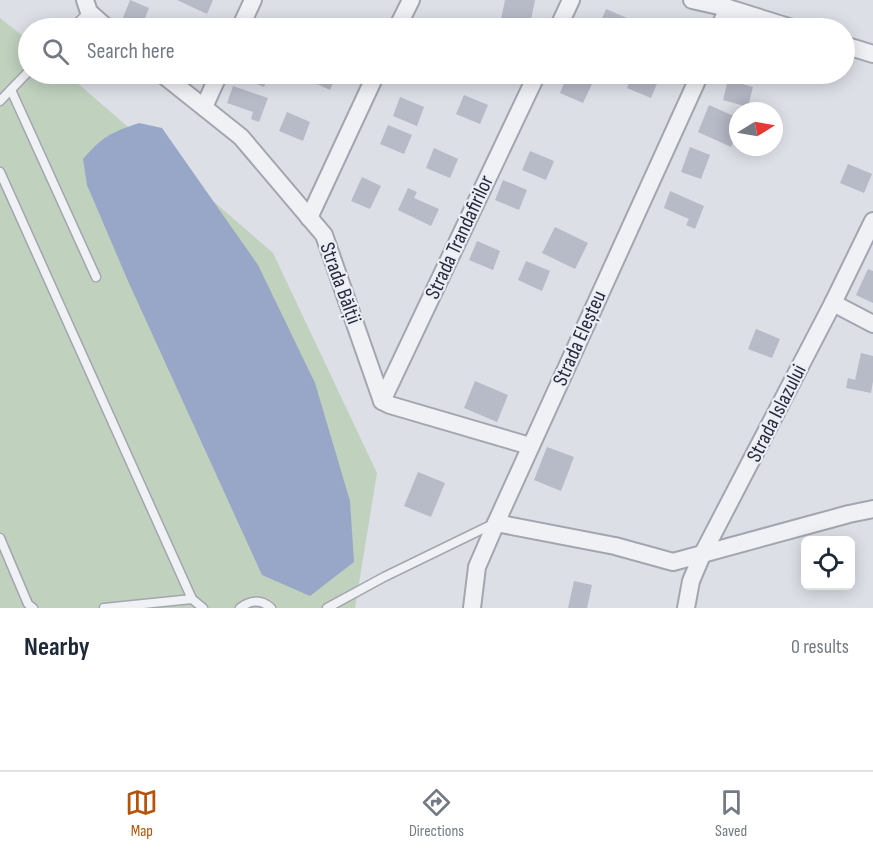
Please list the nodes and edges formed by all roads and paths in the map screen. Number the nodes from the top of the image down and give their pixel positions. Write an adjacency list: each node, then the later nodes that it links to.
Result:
1 (253, 0): 8 (street)
2 (411, 0): 9 (street)
3 (571, 0): 10 (street)
4 (692, 0): 6 (street)
5 (87, 6): 7 (street)
6 (728, 8): 11 (street); 12 (street)
7 (98, 18)
8 (245, 18)
9 (402, 18)
10 (563, 18)
11 (724, 18)
12 (760, 18)
13 (855, 48): 14 (street)
14 (873, 54)
15 (18, 83): 21 (lane)
16 (175, 84): 23 (street, Strada Bălții)
17 (214, 84): 23 (street)
18 (371, 84): 25 (street)
19 (532, 84): 30 (street, Strada Trandafirilor)
20 (695, 84): 31 (street, Strada Eleșteu)
21 (11, 90): 22 (lane); 27 (lane)
22 (0, 101)
23 (204, 107): 25 (street, Strada Bălții)
24 (0, 172): 36 (lane)
25 (309, 218): 30 (street, Strada Bălții)
26 (873, 221): 28 (street, Strada Islazului)
27 (96, 277)
28 (833, 303): 29 (street); 35 (street, Strada Islazului)
29 (873, 324)
30 (382, 401): 31 (street)
31 (530, 446): 33 (street, Strada Eleșteu)
32 (873, 509): 35 (street)
33 (496, 523): 35 (street); 42 (lane); 43 (street, Strada Eleșteu)
34 (0, 538): 37 (lane)
35 (702, 555): 44 (street, Strada Islazului)
36 (192, 599): 38 (lane); 39 (lane)
37 (33, 608)
38 (104, 608)
39 (202, 608)
40 (240, 608): 41 (lane)
41 (270, 608)
42 (327, 608)
43 (472, 608)
44 (686, 608)

